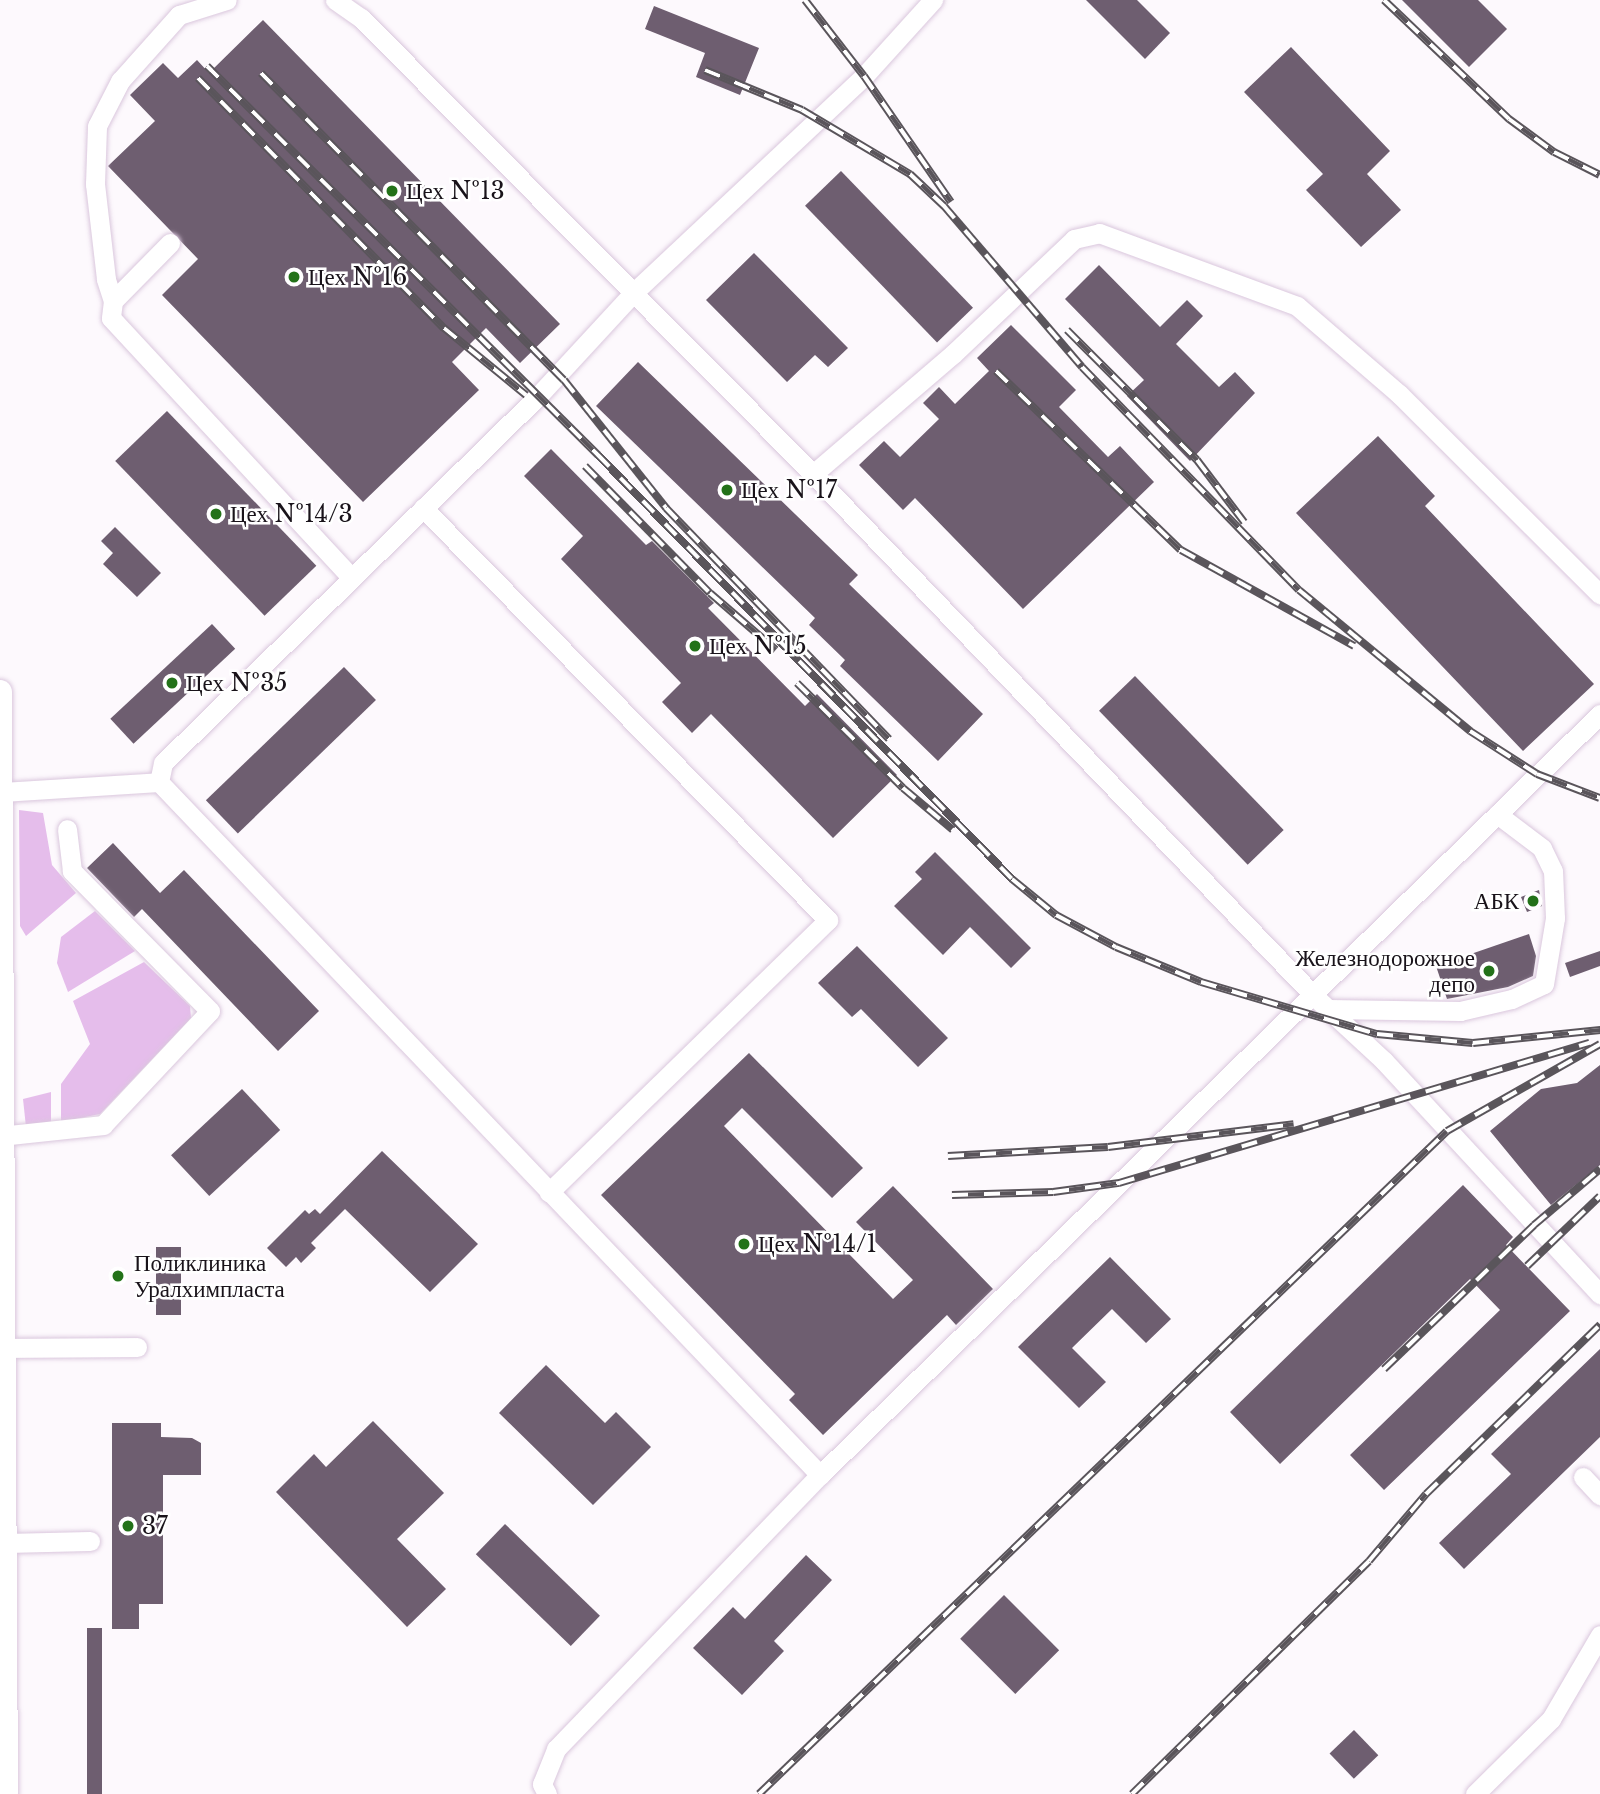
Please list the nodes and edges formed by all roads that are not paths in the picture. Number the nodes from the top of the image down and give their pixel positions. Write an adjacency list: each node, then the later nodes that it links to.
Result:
1 (227, 0): 6 (lane)
2 (335, 0): 5 (lane)
3 (936, 1): 5 (lane)
4 (170, 243): 6 (lane)
5 (632, 293): 7 (lane); 8 (lane)
6 (113, 301): 9 (lane)
7 (813, 474): 10 (lane); 17 (lane)
8 (423, 508): 9 (lane); 19 (lane)
9 (351, 577): 13 (lane)
10 (1600, 594)
11 (0, 692): 14 (main road)
12 (1600, 713): 15 (lane)
13 (159, 782): 14 (lane); 19 (lane)
14 (2, 792): 18 (main road)
15 (1497, 814): 17 (lane); 17 (lane)
16 (67, 829): 18 (lane)
17 (1321, 1003): 20 (lane); 23 (lane)
18 (2, 1137): 22 (main road)
19 (549, 1192): 23 (lane)
20 (1600, 1294)
21 (137, 1347): 22 (lane)
22 (4, 1348): 27 (main road)
23 (820, 1475): 31 (lane)
24 (1583, 1477): 25 (lane)
25 (1600, 1496)
26 (90, 1541): 27 (lane)
27 (5, 1543): 28 (main road)
28 (2, 1586): 30 (main road)
29 (1600, 1635): 32 (lane)
30 (6, 1794)
31 (547, 1794)
32 (1475, 1794)

